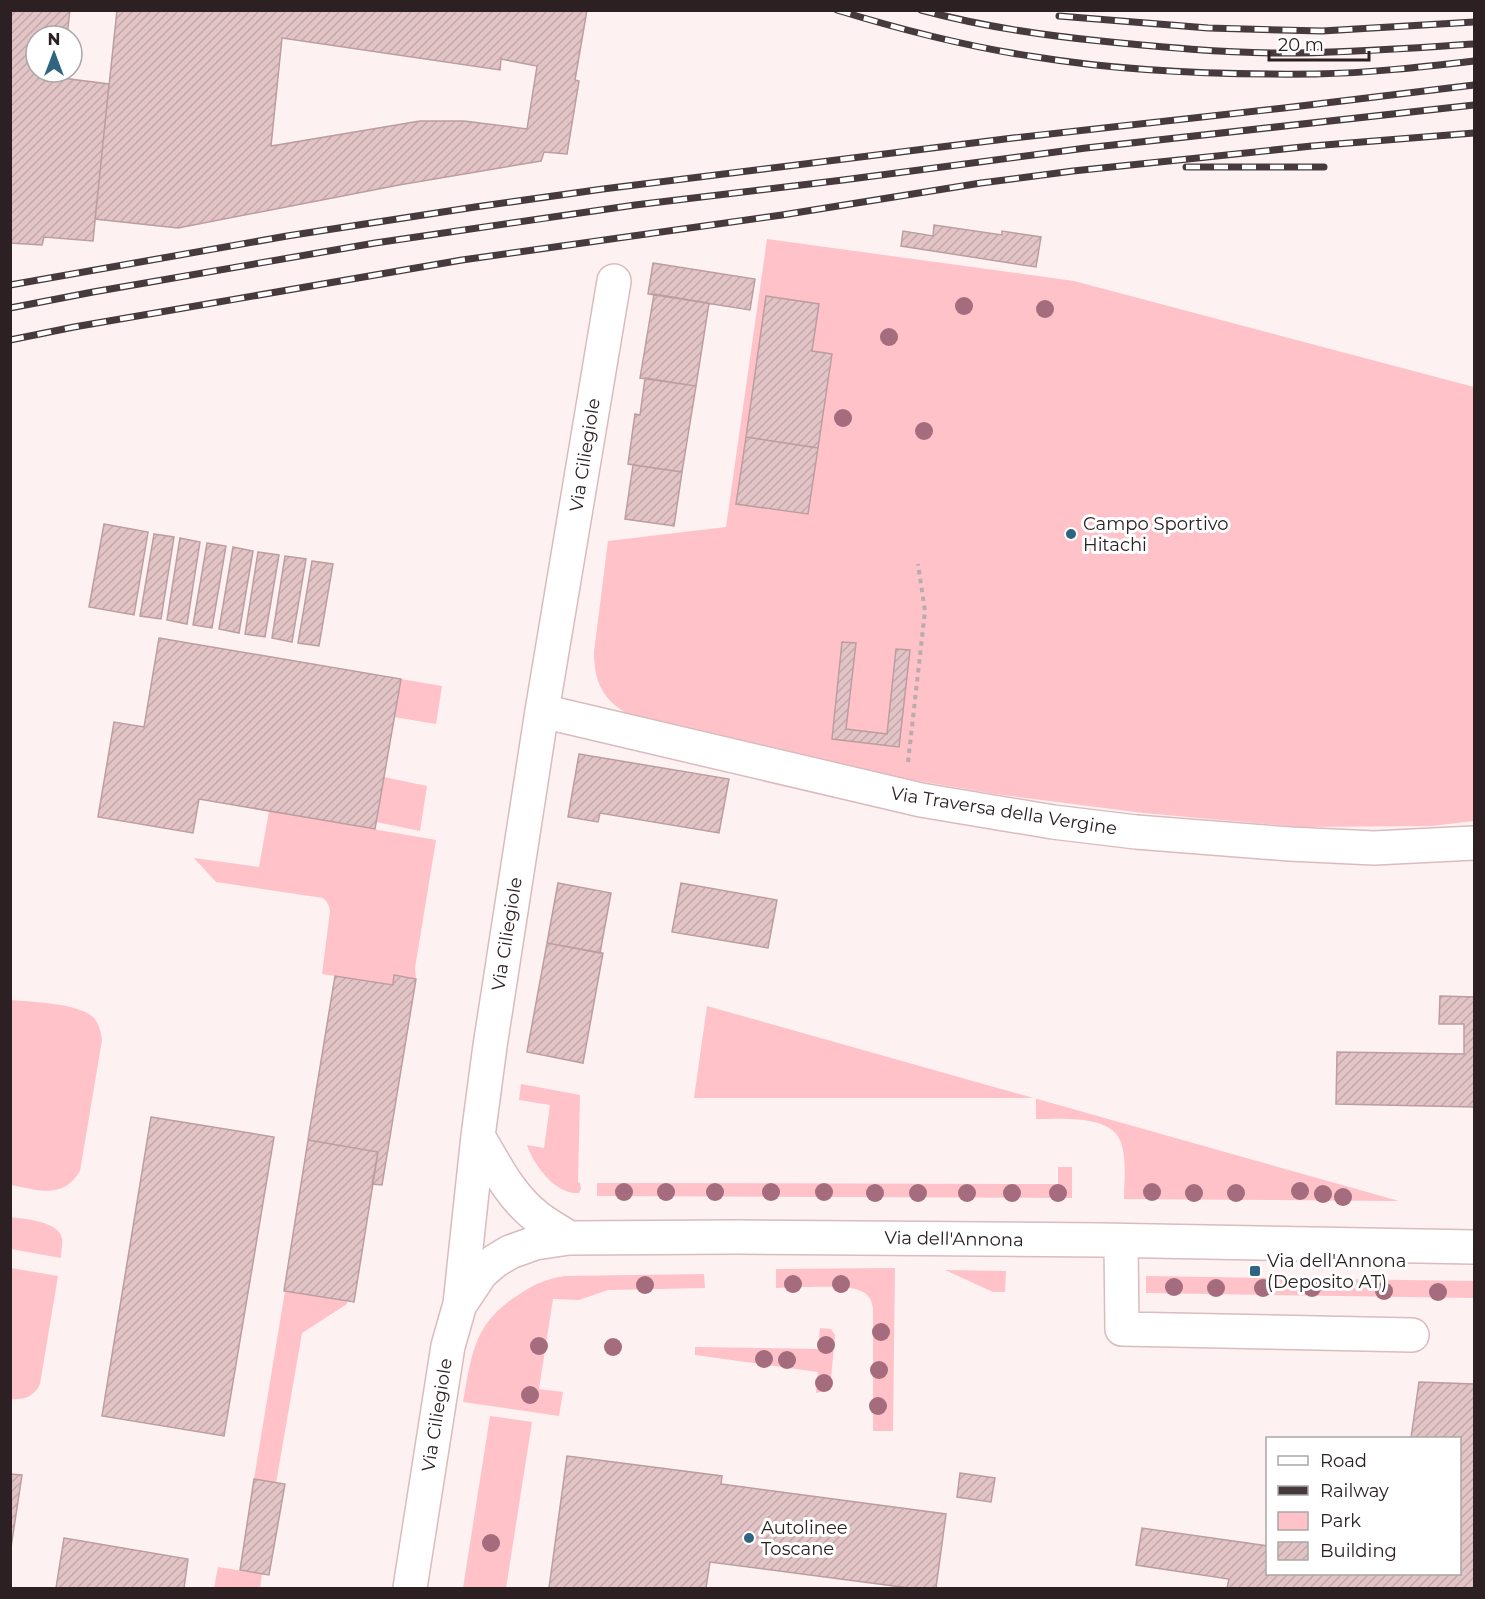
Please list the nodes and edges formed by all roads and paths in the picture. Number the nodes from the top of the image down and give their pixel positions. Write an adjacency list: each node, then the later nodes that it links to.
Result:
1 (614, 281): 3 (street, Via Ciliegiole)
2 (918, 564): 4 (path)
3 (542, 711): 4 (street, Via Traversa della Vergine); 6 (street, Via Ciliegiole)
4 (921, 800): 5 (street, Via Traversa della Vergine)
5 (1474, 843)
6 (478, 1136): 7 (street); 10 (street, Via Ciliegiole)
7 (570, 1238): 8 (street, Via dell'Annona); 10 (street, Via dell'Annona)
8 (1121, 1242): 9 (street, Via dell'Annona); 11 (street)
9 (1474, 1247)
10 (460, 1304): 12 (street, Via Ciliegiole)
11 (1412, 1335)
12 (410, 1588)

